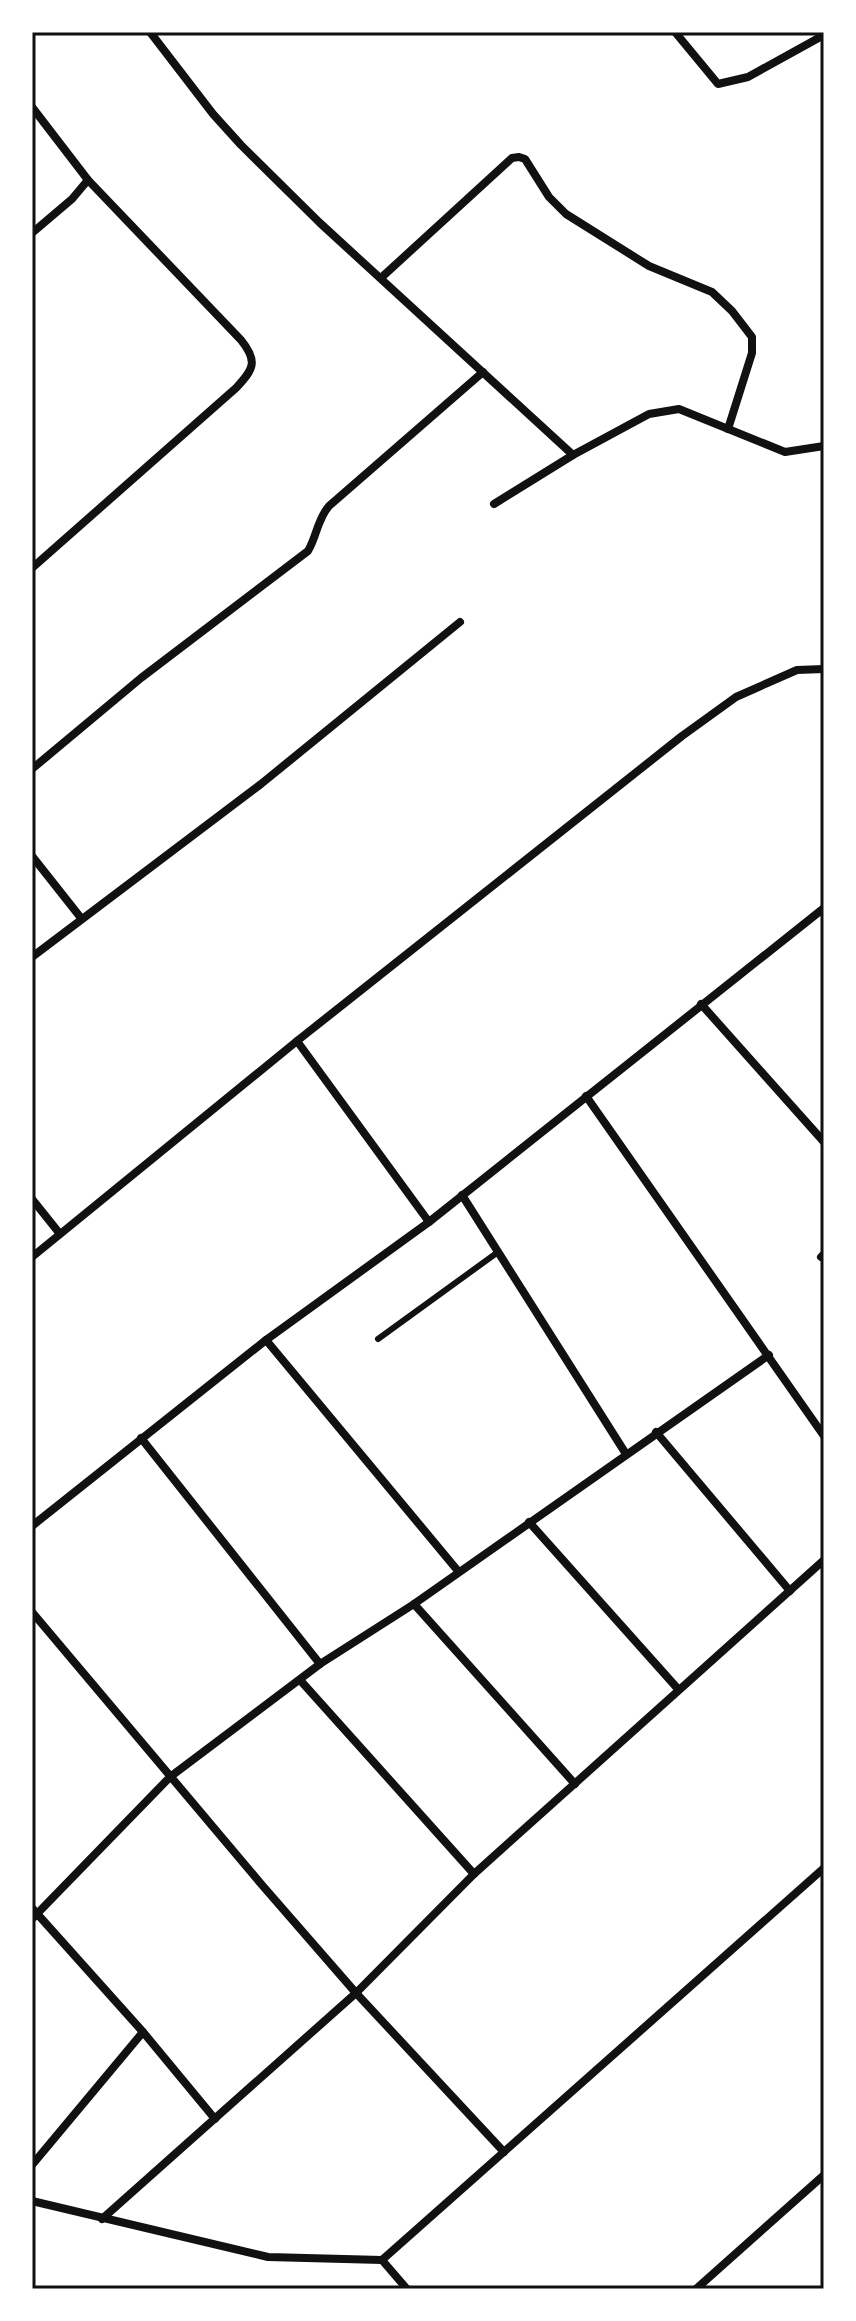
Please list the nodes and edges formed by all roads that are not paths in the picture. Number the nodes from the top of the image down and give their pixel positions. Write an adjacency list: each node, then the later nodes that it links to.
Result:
1 (150, 32): 7 (street)
2 (675, 32): 3 (street)
3 (824, 35)
4 (32, 107): 5 (street)
5 (88, 180): 6 (street); 13 (street)
6 (32, 233)
7 (382, 277): 8 (street); 9 (street)
8 (483, 372): 11 (street); 16 (street)
9 (728, 429): 10 (street); 11 (street)
10 (824, 446)
11 (573, 455): 12 (street)
12 (494, 504)
13 (32, 568)
14 (460, 622): 19 (street)
15 (824, 669): 22 (street)
16 (32, 769)
17 (32, 856): 19 (street)
18 (823, 909): 21 (street)
19 (81, 918): 20 (street)
20 (32, 957)
21 (701, 1004): 23 (street); 24 (street)
22 (297, 1041): 27 (street); 28 (street)
23 (586, 1096): 25 (street); 33 (street)
24 (824, 1142)
25 (462, 1195): 27 (street); 29 (street)
26 (32, 1199): 28 (street)
27 (429, 1222): 32 (street)
28 (60, 1234): 30 (street)
29 (498, 1252): 31 (lane); 37 (street)
30 (32, 1257)
31 (378, 1339)
32 (266, 1340): 36 (street); 41 (street)
33 (769, 1355): 34 (street); 35 (street)
34 (656, 1432): 37 (street); 42 (street)
35 (824, 1436)
36 (141, 1438): 39 (street); 45 (street)
37 (626, 1454): 38 (street)
38 (529, 1522): 41 (street); 47 (street)
39 (32, 1526)
40 (824, 1560): 42 (street)
41 (458, 1571): 43 (street)
42 (790, 1591): 47 (street)
43 (414, 1604): 45 (street); 49 (street)
44 (32, 1612): 48 (street)
45 (320, 1664): 46 (street)
46 (300, 1680): 48 (street); 51 (street)
47 (678, 1689): 49 (street)
48 (170, 1777): 52 (street); 53 (street)
49 (575, 1784): 51 (street)
50 (824, 1868): 56 (street)
51 (474, 1874): 53 (street)
52 (34, 1914): 54 (street)
53 (356, 1993): 55 (street); 56 (street)
54 (143, 2032): 55 (street); 57 (street)
55 (215, 2119): 60 (street)
56 (504, 2152): 61 (street)
57 (32, 2165)
58 (824, 2175): 62 (street)
59 (32, 2201): 60 (street)
60 (102, 2219): 61 (street)
61 (382, 2260): 63 (street)
62 (707, 2279): 64 (street); 65 (street)
63 (407, 2289)
64 (696, 2289)
65 (715, 2289)

